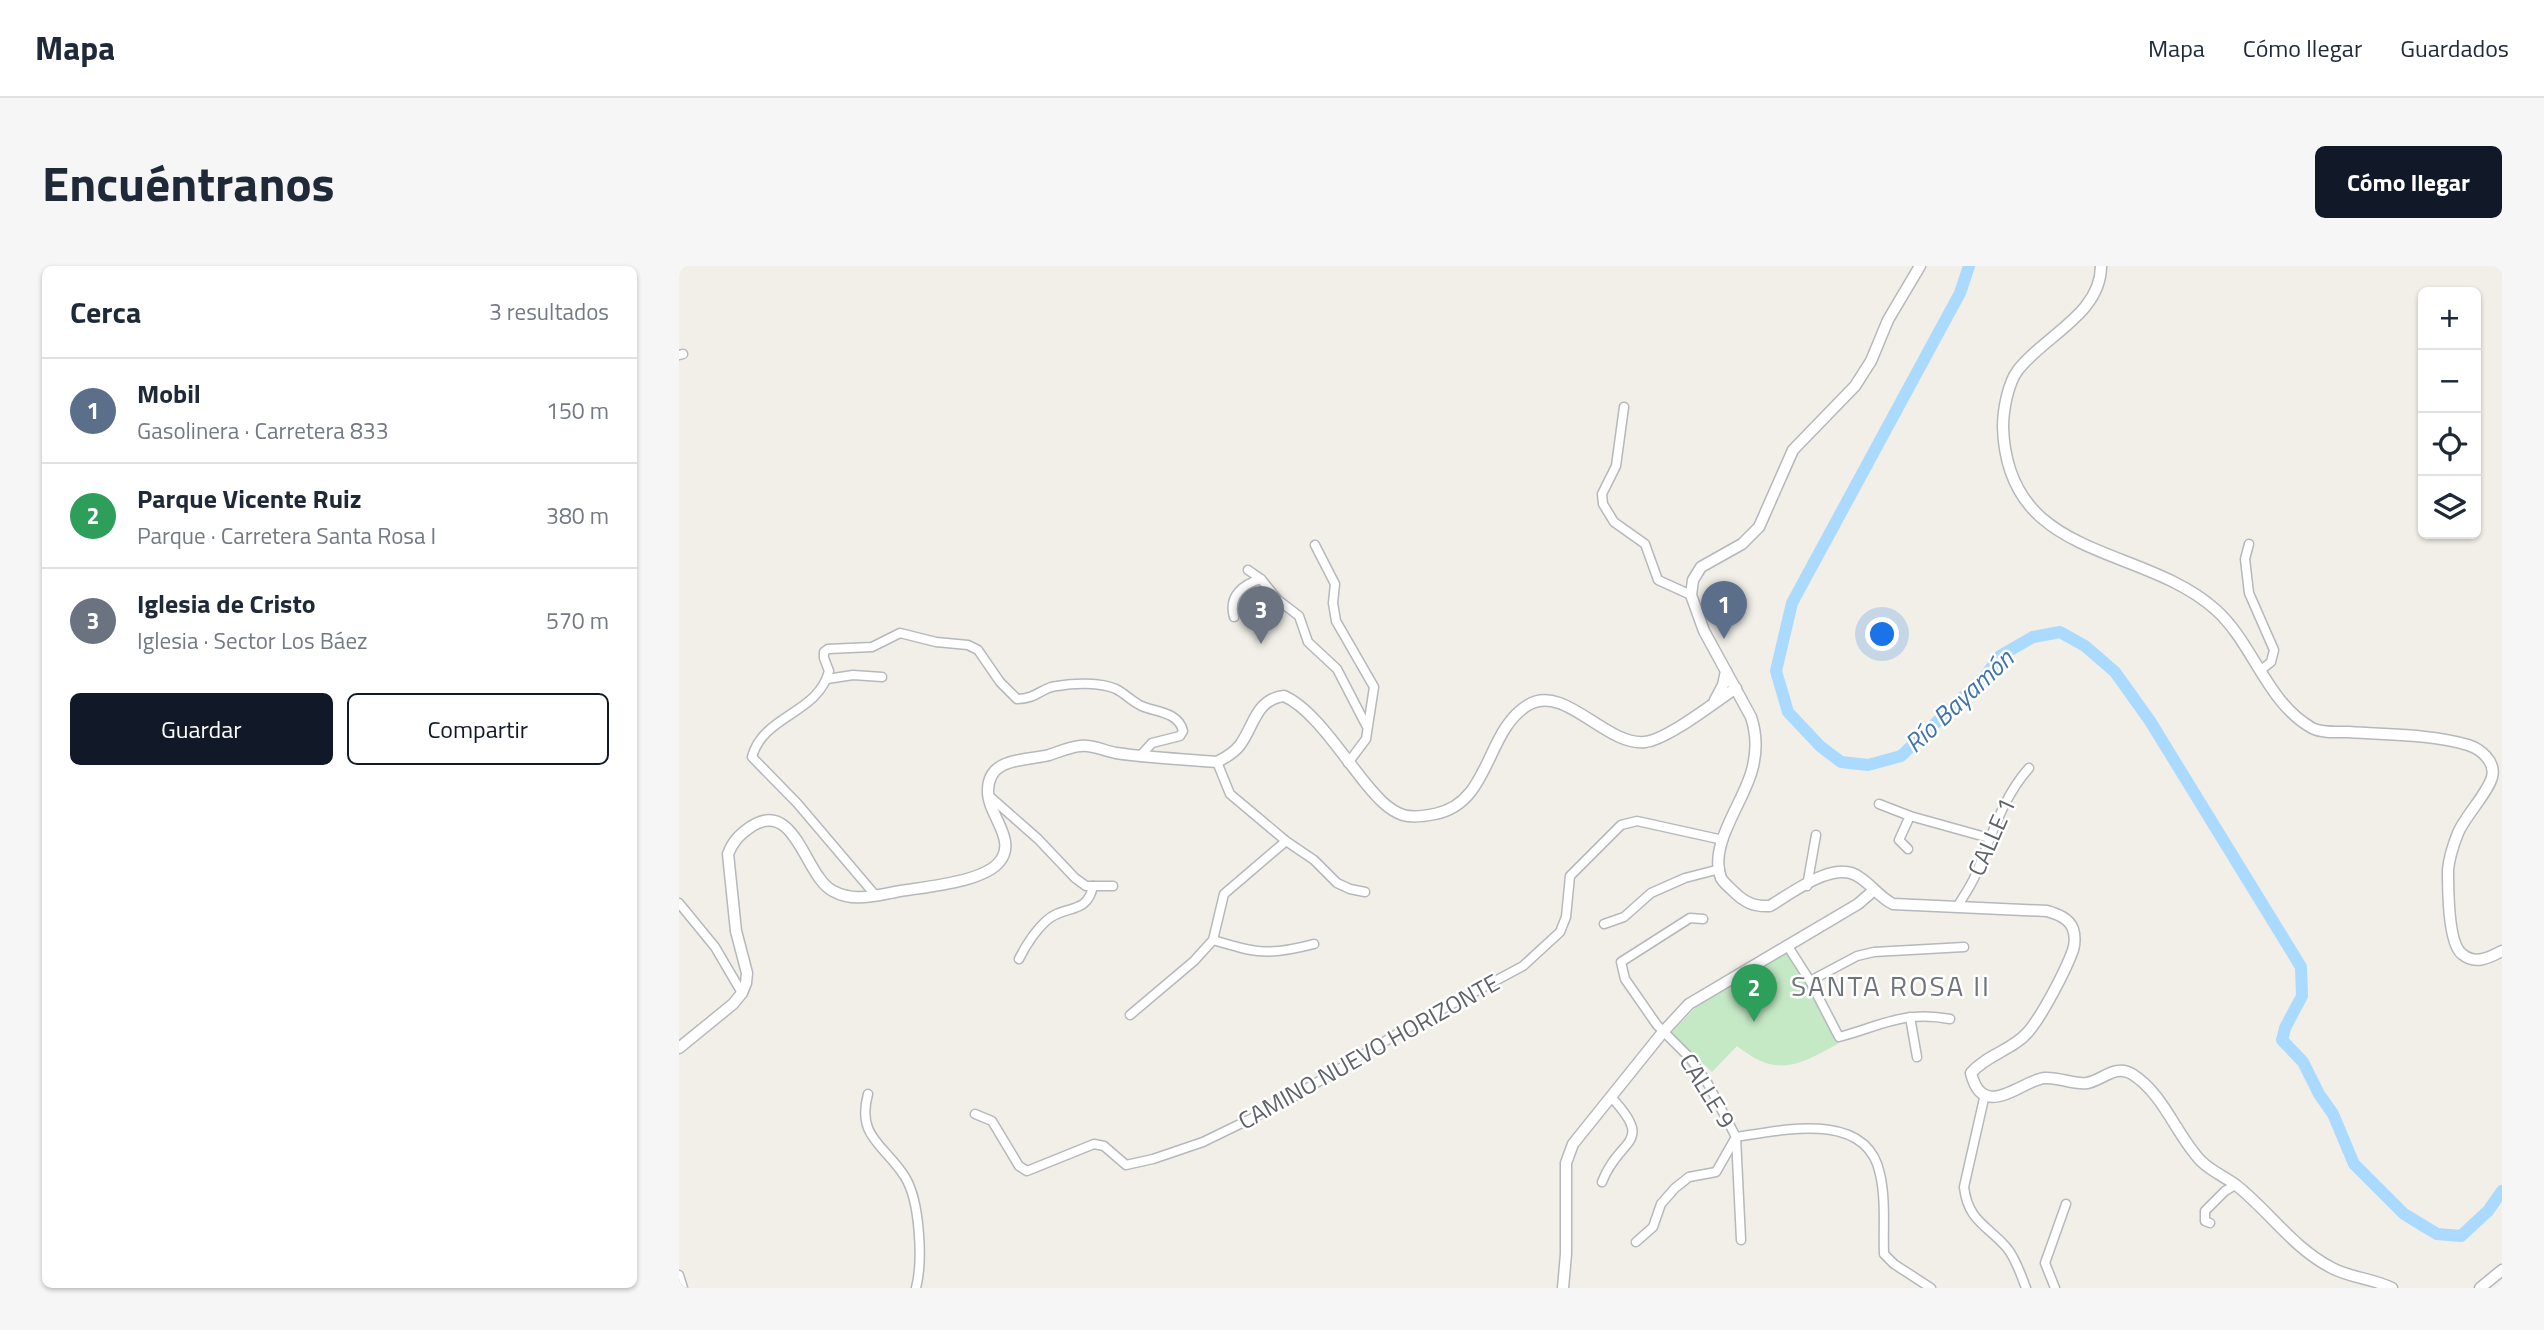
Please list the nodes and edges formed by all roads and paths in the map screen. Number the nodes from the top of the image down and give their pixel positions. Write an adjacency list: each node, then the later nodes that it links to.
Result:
1 (1920, 266): 8 (street)
2 (2101, 266): 10 (street)
3 (1624, 407): 8 (street)
4 (2249, 544): 10 (street)
5 (1315, 545): 17 (street)
6 (1248, 570): 7 (street)
7 (1261, 579): 9 (street); 17 (street)
8 (1691, 595): 11 (street)
9 (1234, 617)
10 (2261, 670): 45 (street)
11 (1727, 671): 14 (street); 15 (street)
12 (882, 677): 13 (street)
13 (827, 679): 18 (street); 36 (street)
14 (1736, 688): 15 (street); 16 (street)
15 (1715, 702): 16 (street); 20 (street)
16 (1746, 707): 27 (street)
17 (1366, 724): 20 (street)
18 (1141, 755): 19 (street); 22 (street)
19 (1217, 762): 20 (street); 28 (street)
20 (1348, 763)
21 (2029, 768): 26 (street, CALLE 1)
22 (987, 795): 31 (street); 36 (street)
23 (1879, 804): 24 (street)
24 (1910, 816): 26 (street); 29 (street)
25 (1816, 835): 33 (street)
26 (1989, 838): 38 (street, CALLE 1)
27 (1723, 840): 30 (street); 58 (street, CAMINO NUEVO HORIZONTE)
28 (1286, 841): 35 (street); 41 (street)
29 (1908, 849)
30 (1720, 869): 33 (street); 40 (street)
31 (1093, 886): 32 (street); 46 (street)
32 (1113, 886)
33 (1807, 886): 34 (street)
34 (1873, 891): 38 (street); 43 (street)
35 (1365, 892)
36 (876, 896): 48 (street)
37 (679, 903): 48 (street)
38 (1957, 907): 56 (street)
39 (1703, 919): 52 (street, CALLE 9)
40 (1604, 924)
41 (1213, 940): 42 (street); 49 (street)
42 (1314, 944)
43 (1787, 945): 47 (street); 52 (street)
44 (1964, 947): 47 (street)
45 (2502, 951)
46 (1019, 959)
47 (1810, 981): 50 (street)
48 (742, 993): 53 (street)
49 (1130, 1015)
50 (1910, 1017): 51 (street); 54 (street)
51 (1950, 1019)
52 (1663, 1032): 57 (street); 59 (street, CALLE 9)
53 (679, 1048)
54 (1917, 1057)
55 (868, 1094): 69 (street)
56 (1985, 1094): 61 (street); 72 (street)
57 (1611, 1097): 60 (street); 70 (street)
58 (975, 1114)
59 (1737, 1137): 64 (street, CALLE 9); 65 (street); 71 (street)
60 (1602, 1182)
61 (2235, 1185): 63 (street); 74 (street)
62 (2066, 1204): 73 (street)
63 (2210, 1223)
64 (1741, 1240)
65 (1636, 1242)
66 (2502, 1270): 75 (street)
67 (679, 1275): 68 (street)
68 (683, 1288)
69 (916, 1288)
70 (1563, 1288)
71 (1931, 1288)
72 (2026, 1288)
73 (2055, 1288)
74 (2392, 1288)
75 (2480, 1288)

